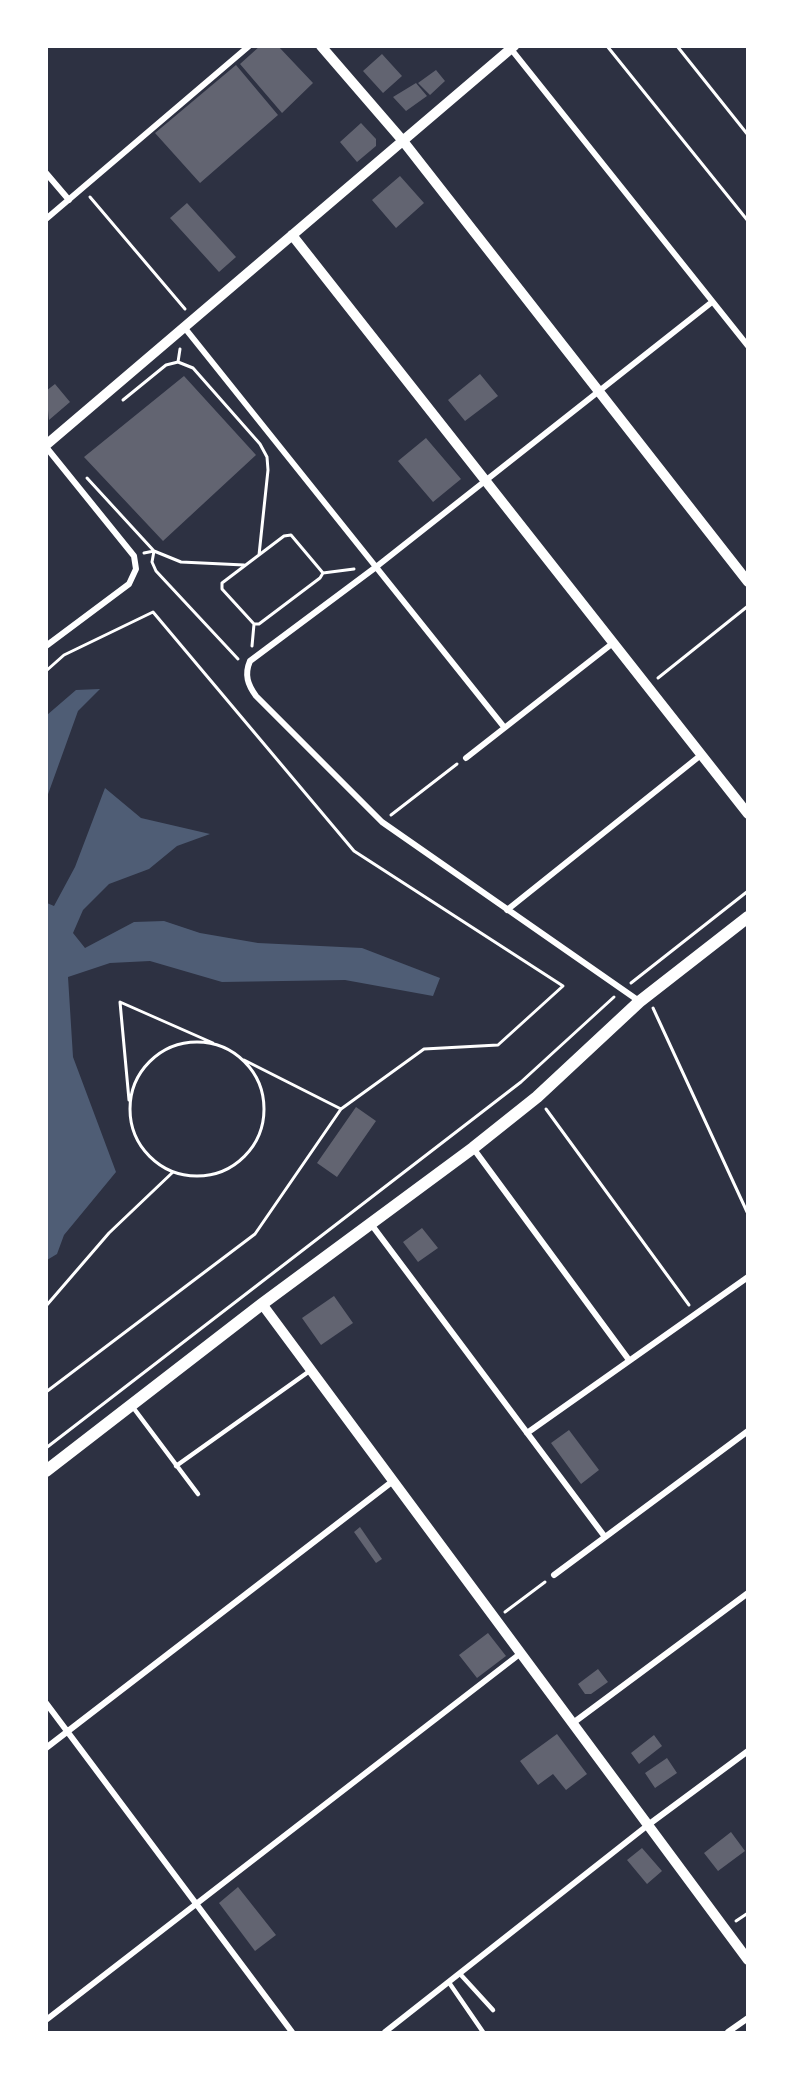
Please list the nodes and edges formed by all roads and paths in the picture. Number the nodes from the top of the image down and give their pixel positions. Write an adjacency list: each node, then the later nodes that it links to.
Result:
1 (249, 46): 9 (street)
2 (321, 46): 7 (street)
3 (607, 46): 12 (path)
4 (677, 46): 6 (path)
5 (513, 48): 7 (street); 14 (street)
6 (747, 135)
7 (403, 141): 13 (street); 18 (street)
8 (46, 173): 10 (street)
9 (83, 188): 10 (street); 15 (path)
10 (69, 200): 11 (street)
11 (46, 219)
12 (747, 221)
13 (292, 235): 15 (street); 22 (street)
14 (712, 302): 17 (street); 18 (street)
15 (194, 319): 16 (street)
16 (184, 327): 20 (street); 26 (street)
17 (747, 346)
18 (597, 389): 22 (street); 28 (street)
19 (122, 400): 24 (path)
20 (46, 446): 32 (street)
21 (84, 474): 23 (path)
22 (484, 479): 26 (street); 31 (street)
23 (154, 551): 25 (path); 33 (path)
24 (258, 555): 25 (path); 27 (path)
25 (244, 565): 30 (path)
26 (376, 567): 27 (path); 33 (street); 36 (street)
27 (323, 573): 30 (path)
28 (747, 582)
29 (747, 606): 35 (path)
30 (254, 624): 33 (path)
31 (613, 643): 35 (street); 36 (street)
32 (46, 646)
33 (249, 665): 40 (street)
34 (46, 671): 51 (path)
35 (648, 687): 37 (street)
36 (504, 727): 38 (street)
37 (701, 755): 39 (street); 42 (street)
38 (466, 758): 40 (path)
39 (747, 814)
40 (382, 822): 42 (street)
41 (747, 891): 44 (path)
42 (507, 910): 44 (street)
43 (747, 917): 45 (main road)
44 (622, 990): 45 (street); 66 (path)
45 (639, 1002): 52 (main road)
46 (653, 1008): 54 (path)
47 (220, 1046): 48 (path); 49 (path); 49 (path)
48 (241, 1058): 51 (path); 53 (path)
49 (129, 1106): 53 (path)
50 (545, 1107): 59 (path)
51 (341, 1109): 62 (path)
52 (473, 1148): 55 (main road); 60 (street)
53 (173, 1172): 58 (path)
54 (747, 1213)
55 (371, 1223): 57 (main road); 65 (street)
56 (747, 1278): 59 (street)
57 (262, 1304): 61 (street); 63 (main road)
58 (46, 1306)
59 (695, 1314): 60 (street)
60 (629, 1360): 65 (street)
61 (311, 1370): 67 (lane); 69 (street)
62 (46, 1392)
63 (132, 1406): 67 (lane); 68 (main road)
64 (747, 1431): 71 (street)
65 (527, 1433): 71 (street)
66 (46, 1448)
67 (177, 1466): 70 (lane)
68 (46, 1471)
69 (393, 1481): 74 (street); 78 (street)
70 (198, 1494)
71 (605, 1537): 72 (street)
72 (554, 1575): 74 (path)
73 (747, 1593): 77 (street)
74 (495, 1619): 75 (street)
75 (521, 1653): 77 (street); 82 (street)
76 (46, 1703): 78 (street)
77 (573, 1723): 81 (street)
78 (68, 1732): 79 (street); 82 (street)
79 (46, 1748)
80 (747, 1751): 81 (street)
81 (648, 1825): 83 (street); 84 (street)
82 (195, 1904): 88 (street); 89 (street)
83 (747, 1959)
84 (461, 1975): 85 (street); 86 (lane)
85 (450, 1984): 90 (street); 91 (lane)
86 (493, 2010)
87 (747, 2018): 92 (street)
88 (46, 2020)
89 (292, 2032)
90 (385, 2032)
91 (483, 2032)
92 (728, 2032)

